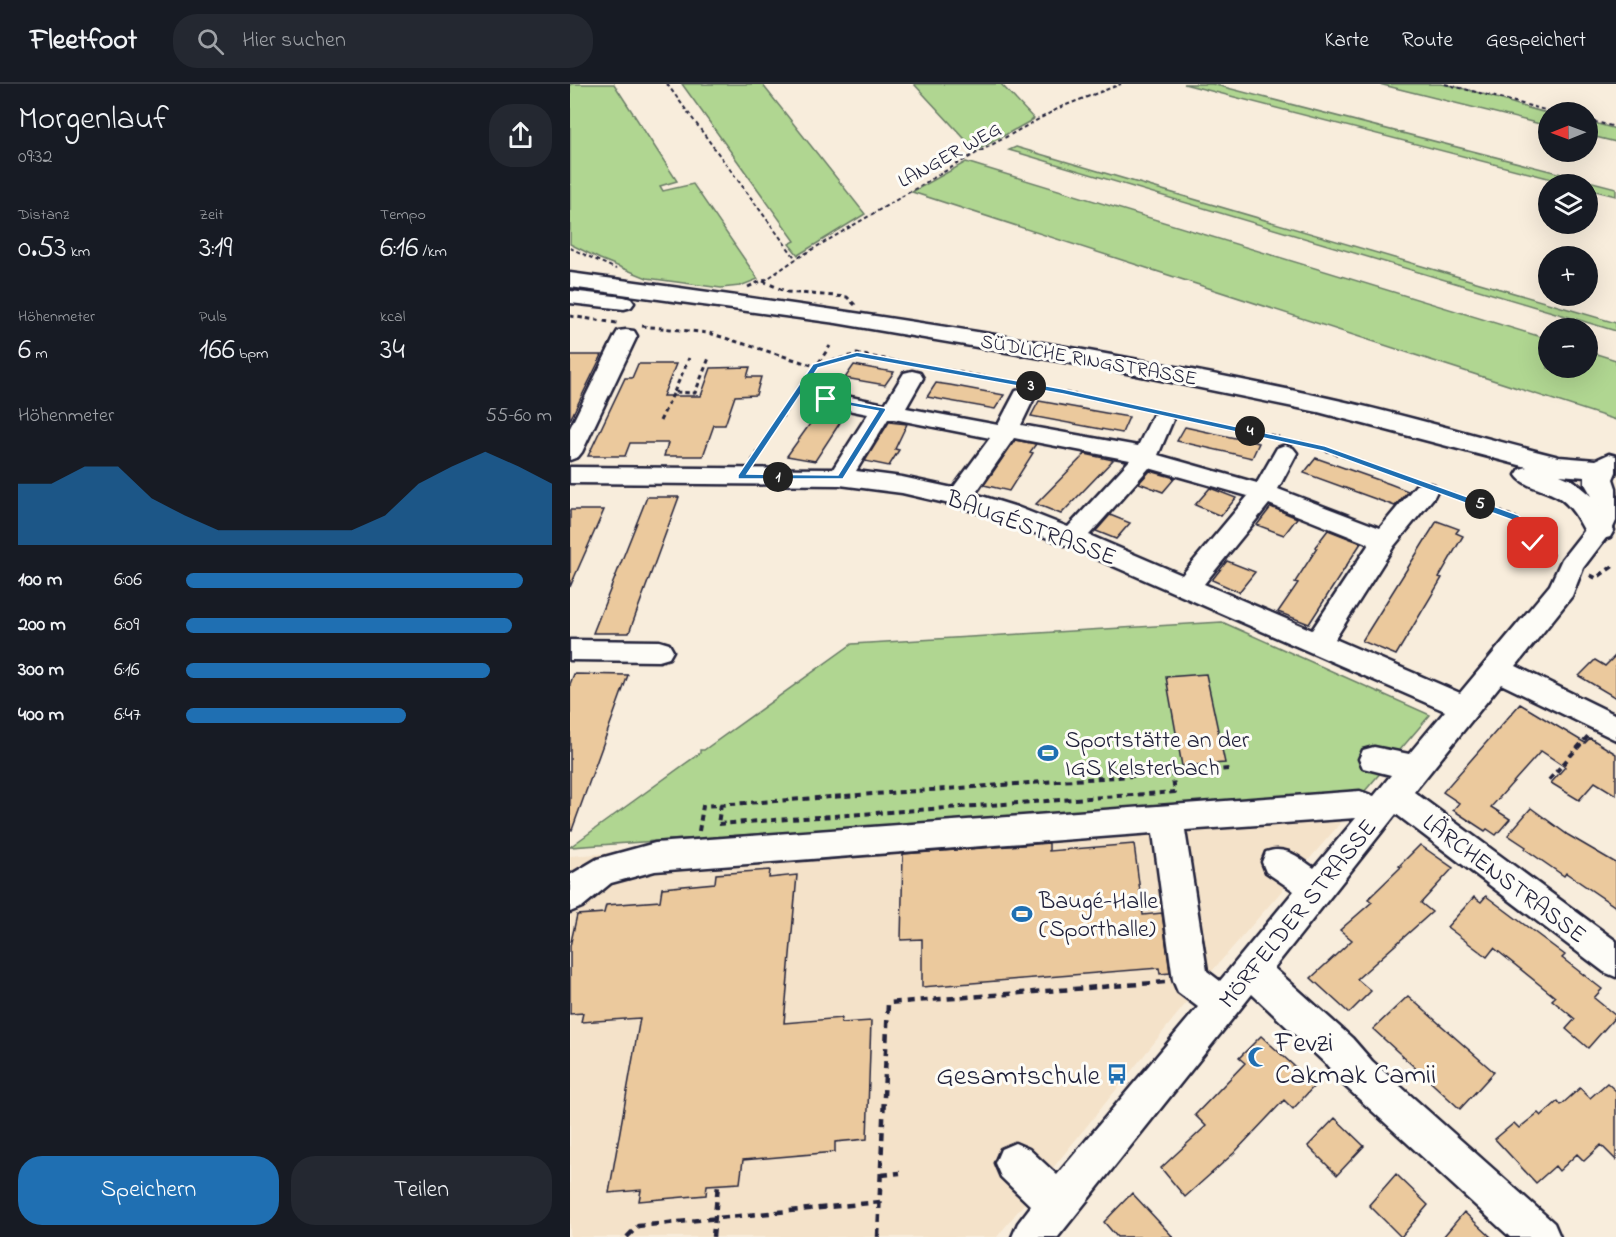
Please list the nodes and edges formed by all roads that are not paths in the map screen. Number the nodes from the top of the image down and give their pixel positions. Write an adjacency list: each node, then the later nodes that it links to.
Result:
1 (570, 266): 4 (main road)
2 (570, 280): 4 (main road, SÜDLICHE RINGSTRASSE)
3 (570, 291): 4 (main road, SÜDLICHE RINGSTRASSE)
4 (617, 295): 5 (street, SÜDLICHE RINGSTRASSE); 16 (main road, SÜDLICHE RINGSTRASSE); 19 (main road, SÜDLICHE RINGSTRASSE)
5 (570, 297)
6 (626, 336): 13 (street)
7 (914, 369): 10 (street)
8 (1025, 389): 12 (street)
9 (826, 399): 10 (street)
10 (887, 411): 12 (street); 18 (street)
11 (1162, 415): 15 (street)
12 (1007, 432): 15 (street); 22 (street)
13 (572, 443)
14 (1286, 444): 21 (street)
15 (1144, 457): 21 (street); 24 (street)
16 (1498, 462): 19 (main road, SÜDLICHE RINGSTRASSE); 23 (main road)
17 (570, 475): 18 (street, BAUGÉSTRASSE)
18 (840, 477): 22 (street, BAUGÉSTRASSE)
19 (1609, 485): 23 (street, MÖRFELDER STRASSE)
20 (1426, 487): 25 (street)
21 (1264, 494): 25 (street); 26 (street)
22 (959, 498): 24 (street, BAUGÉSTRASSE)
23 (1607, 534): 30 (street, MÖRFELDER STRASSE)
24 (1072, 538): 26 (street, BAUGÉSTRASSE)
25 (1385, 540): 27 (street)
26 (1187, 587): 27 (street, BAUGÉSTRASSE)
27 (1318, 643): 31 (street, BAUGÉSTRASSE)
28 (570, 650): 29 (street)
29 (659, 651)
30 (1497, 669): 31 (street, MÖRFELDER STRASSE); 32 (street)
31 (1466, 707): 34 (street, MÖRFELDER STRASSE)
32 (1609, 725)
33 (1374, 759): 34 (street)
34 (1416, 768): 36 (street, MÖRFELDER STRASSE)
35 (1172, 802): 36 (street, LÄRCHENSTRASSE); 39 (street, LÄRCHENSTRASSE); 42 (street)
36 (1385, 805): 38 (street, MÖRFELDER STRASSE); 40 (street, LÄRCHENSTRASSE)
37 (1278, 862): 38 (street)
38 (1317, 888): 41 (street, MÖRFELDER STRASSE)
39 (570, 897)
40 (1616, 961)
41 (1250, 969): 42 (street, MÖRFELDER STRASSE); 45 (street)
42 (1222, 1004): 44 (street, MÖRFELDER STRASSE)
43 (1015, 1163): 44 (street)
44 (1043, 1227)
45 (1540, 1237)

